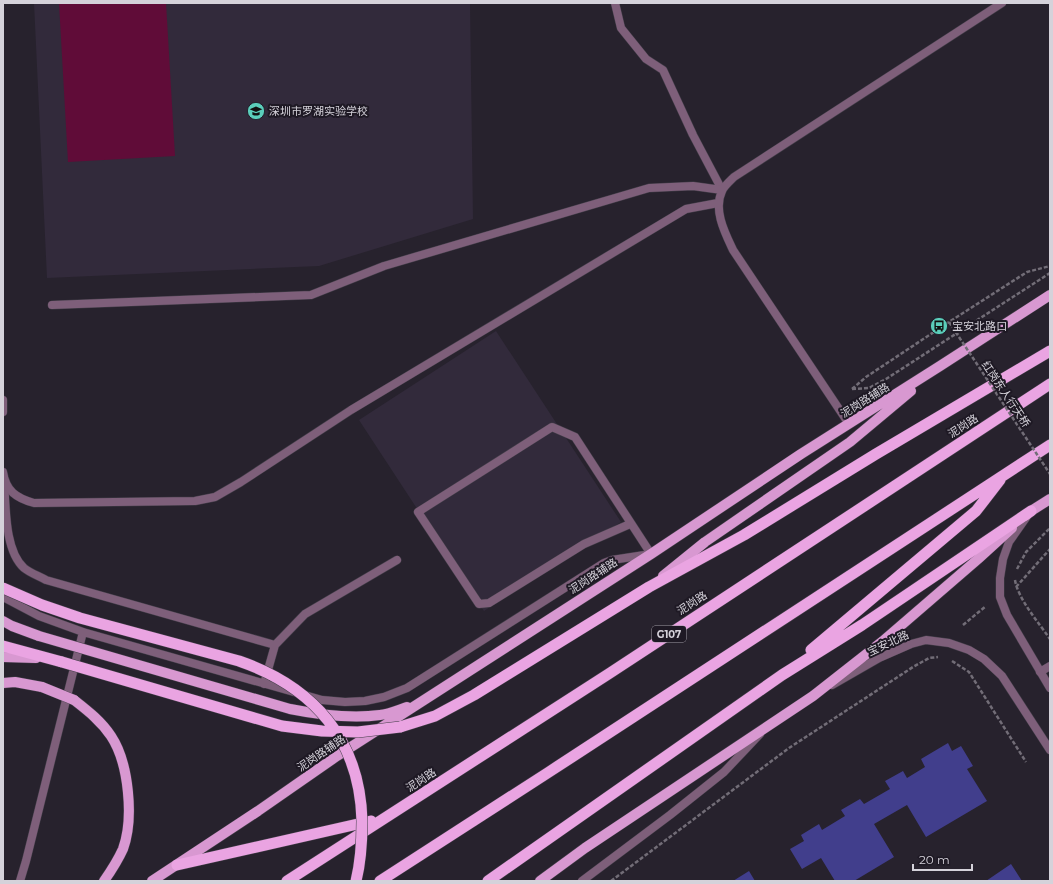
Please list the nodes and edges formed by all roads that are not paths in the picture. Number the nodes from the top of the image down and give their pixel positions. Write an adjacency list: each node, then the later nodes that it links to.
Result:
1 (615, 3): 3 (street)
2 (1002, 3): 3 (street)
3 (722, 190): 4 (street); 6 (street)
4 (718, 203): 12 (street); 15 (street)
5 (1050, 295): 8 (main road, 泥岗路辅路)
6 (52, 305)
7 (1050, 351): 21 (highway)
8 (940, 366): 12 (main road, 泥岗路辅路); 21 (main road)
9 (1050, 384): 40 (highway, 泥岗路 / G107)
10 (3, 400): 11 (street)
11 (3, 412)
12 (849, 424): 19 (main road, 泥岗路辅路)
13 (1050, 445): 14 (highway)
14 (1004, 474): 32 (highway); 47 (highway)
15 (4, 476): 26 (street)
16 (1050, 499): 17 (main road)
17 (1031, 511): 31 (street); 32 (highway); 36 (main road)
18 (630, 524): 18 (street); 19 (street)
19 (651, 554): 34 (street); 37 (main road, 泥岗路辅路)
20 (397, 560): 26 (street)
21 (649, 587): 29 (highway, bridge)
22 (3, 588): 46 (highway, bridge)
23 (3, 597): 25 (street)
24 (3, 621): 37 (main road, bridge)
25 (83, 632): 34 (street); 42 (street)
26 (275, 645): 34 (street)
27 (3, 646): 29 (highway)
28 (3, 657): 29 (main road)
29 (62, 662)
30 (1050, 666): 31 (street)
31 (1040, 672): 35 (street)
32 (782, 675): 48 (highway)
33 (3, 683): 43 (main road, bridge)
34 (264, 684)
35 (1050, 688)
36 (813, 696): 38 (main road); 39 (street, 宝安北路)
37 (417, 705): 41 (main road, 泥岗路辅路)
38 (769, 726): 49 (main road); 50 (street)
39 (1050, 750)
40 (385, 818): 41 (highway); 45 (highway, 泥岗路 / G107)
41 (177, 865): 44 (main road, 泥岗路辅路)
42 (20, 881)
43 (104, 881)
44 (152, 881)
45 (287, 881)
46 (356, 881)
47 (380, 881)
48 (488, 881)
49 (540, 881)
50 (582, 881)

